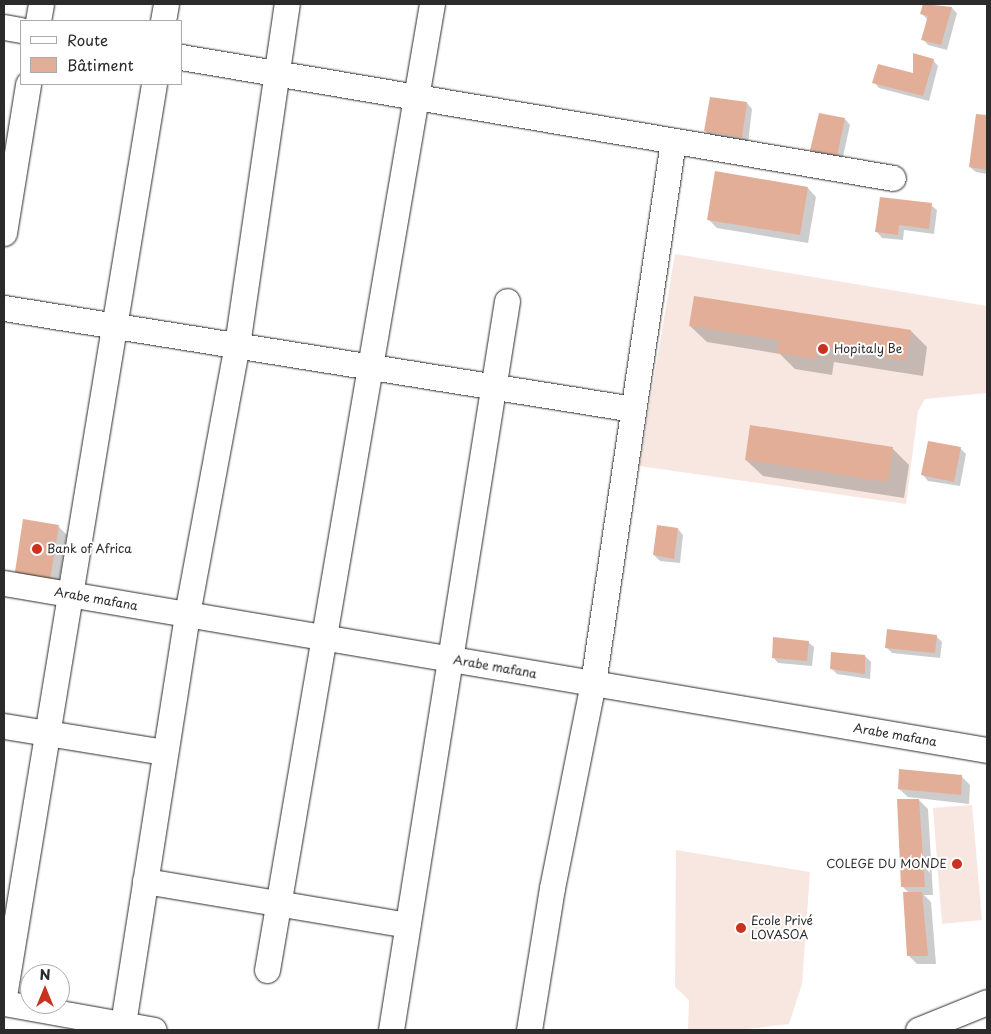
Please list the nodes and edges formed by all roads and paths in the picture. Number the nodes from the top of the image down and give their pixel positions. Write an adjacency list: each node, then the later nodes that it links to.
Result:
1 (42, 4): 5 (street)
2 (166, 4): 6 (street)
3 (287, 4): 10 (street)
4 (432, 4): 13 (street)
5 (38, 20)
6 (163, 20)
7 (4, 27): 8 (street)
8 (20, 30)
9 (182, 57): 10 (street)
10 (277, 73): 13 (street); 20 (street)
11 (28, 85): 16 (street)
12 (154, 85): 19 (street)
13 (416, 97): 14 (street); 21 (street)
14 (673, 141): 15 (street); 23 (street)
15 (893, 178)
16 (4, 233)
17 (507, 301): 22 (street)
18 (4, 308): 19 (street)
19 (117, 326): 20 (street); 25 (street)
20 (236, 345): 21 (street); 26 (street)
21 (370, 366): 22 (street); 27 (street)
22 (494, 386): 23 (street); 28 (street)
23 (634, 409): 29 (street)
24 (4, 583): 25 (street, Arabe mafana)
25 (68, 594): 26 (street, Arabe mafana); 31 (street)
26 (188, 614): 27 (street, Arabe mafana); 33 (street)
27 (322, 637): 28 (street, Arabe mafana); 35 (street)
28 (452, 660): 29 (street, Arabe mafana); 36 (street)
29 (593, 683): 32 (street, Arabe mafana); 44 (street)
30 (4, 726): 31 (street)
31 (46, 731): 33 (street); 38 (street)
32 (987, 750)
33 (165, 752): 34 (street)
34 (145, 881): 35 (street); 41 (street)
35 (278, 904): 36 (street); 37 (street)
36 (407, 925): 43 (street)
37 (267, 970)
38 (4, 996)
39 (987, 1002): 45 (street)
40 (4, 1003): 41 (street)
41 (122, 1028): 42 (street)
42 (154, 1030)
43 (391, 1030)
44 (529, 1030)
45 (918, 1030)

